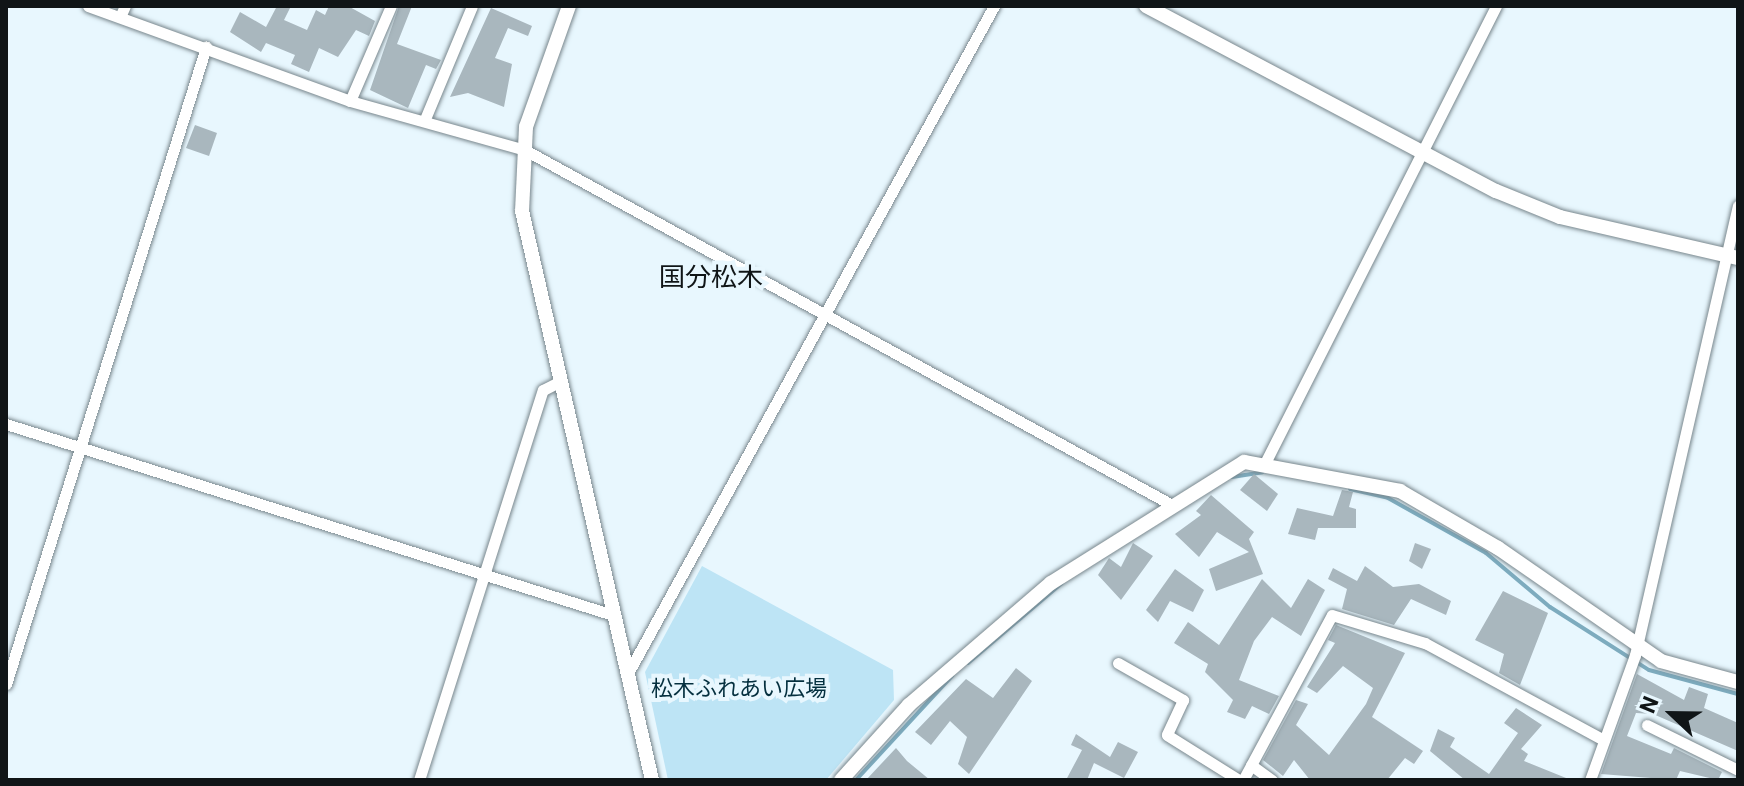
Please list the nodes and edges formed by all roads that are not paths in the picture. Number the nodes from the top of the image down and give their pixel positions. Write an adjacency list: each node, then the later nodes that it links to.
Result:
1 (88, 6): 8 (street)
2 (391, 6): 10 (street)
3 (472, 6): 11 (street)
4 (569, 6): 12 (street)
5 (994, 6): 16 (street)
6 (1146, 6): 13 (street)
7 (1496, 6): 13 (street)
8 (122, 12): 9 (street)
9 (206, 47): 10 (street); 19 (street)
10 (350, 101): 11 (street)
11 (425, 119): 12 (street)
12 (525, 150): 16 (street); 17 (street)
13 (1421, 150): 15 (street); 20 (street)
14 (1738, 206): 15 (street)
15 (1732, 257): 24 (street)
16 (828, 316): 21 (street); 26 (street)
17 (559, 382): 22 (street); 23 (street)
18 (6, 424): 19 (street)
19 (79, 449): 22 (street); 28 (street)
20 (1266, 461): 21 (street); 24 (street)
21 (1172, 505): 35 (street)
22 (485, 576): 23 (street); 33 (street)
23 (613, 615): 26 (street)
24 (1634, 655): 27 (street); 30 (street)
25 (1118, 663): 36 (street)
26 (627, 675): 34 (street)
27 (1738, 682)
28 (6, 684)
29 (1647, 725): 32 (street)
30 (1602, 739): 31 (street); 38 (street)
31 (1251, 765): 36 (street); 37 (street)
32 (1738, 770)
33 (419, 780)
34 (652, 780)
35 (841, 780)
36 (1241, 780)
37 (1272, 780)
38 (1590, 780)

